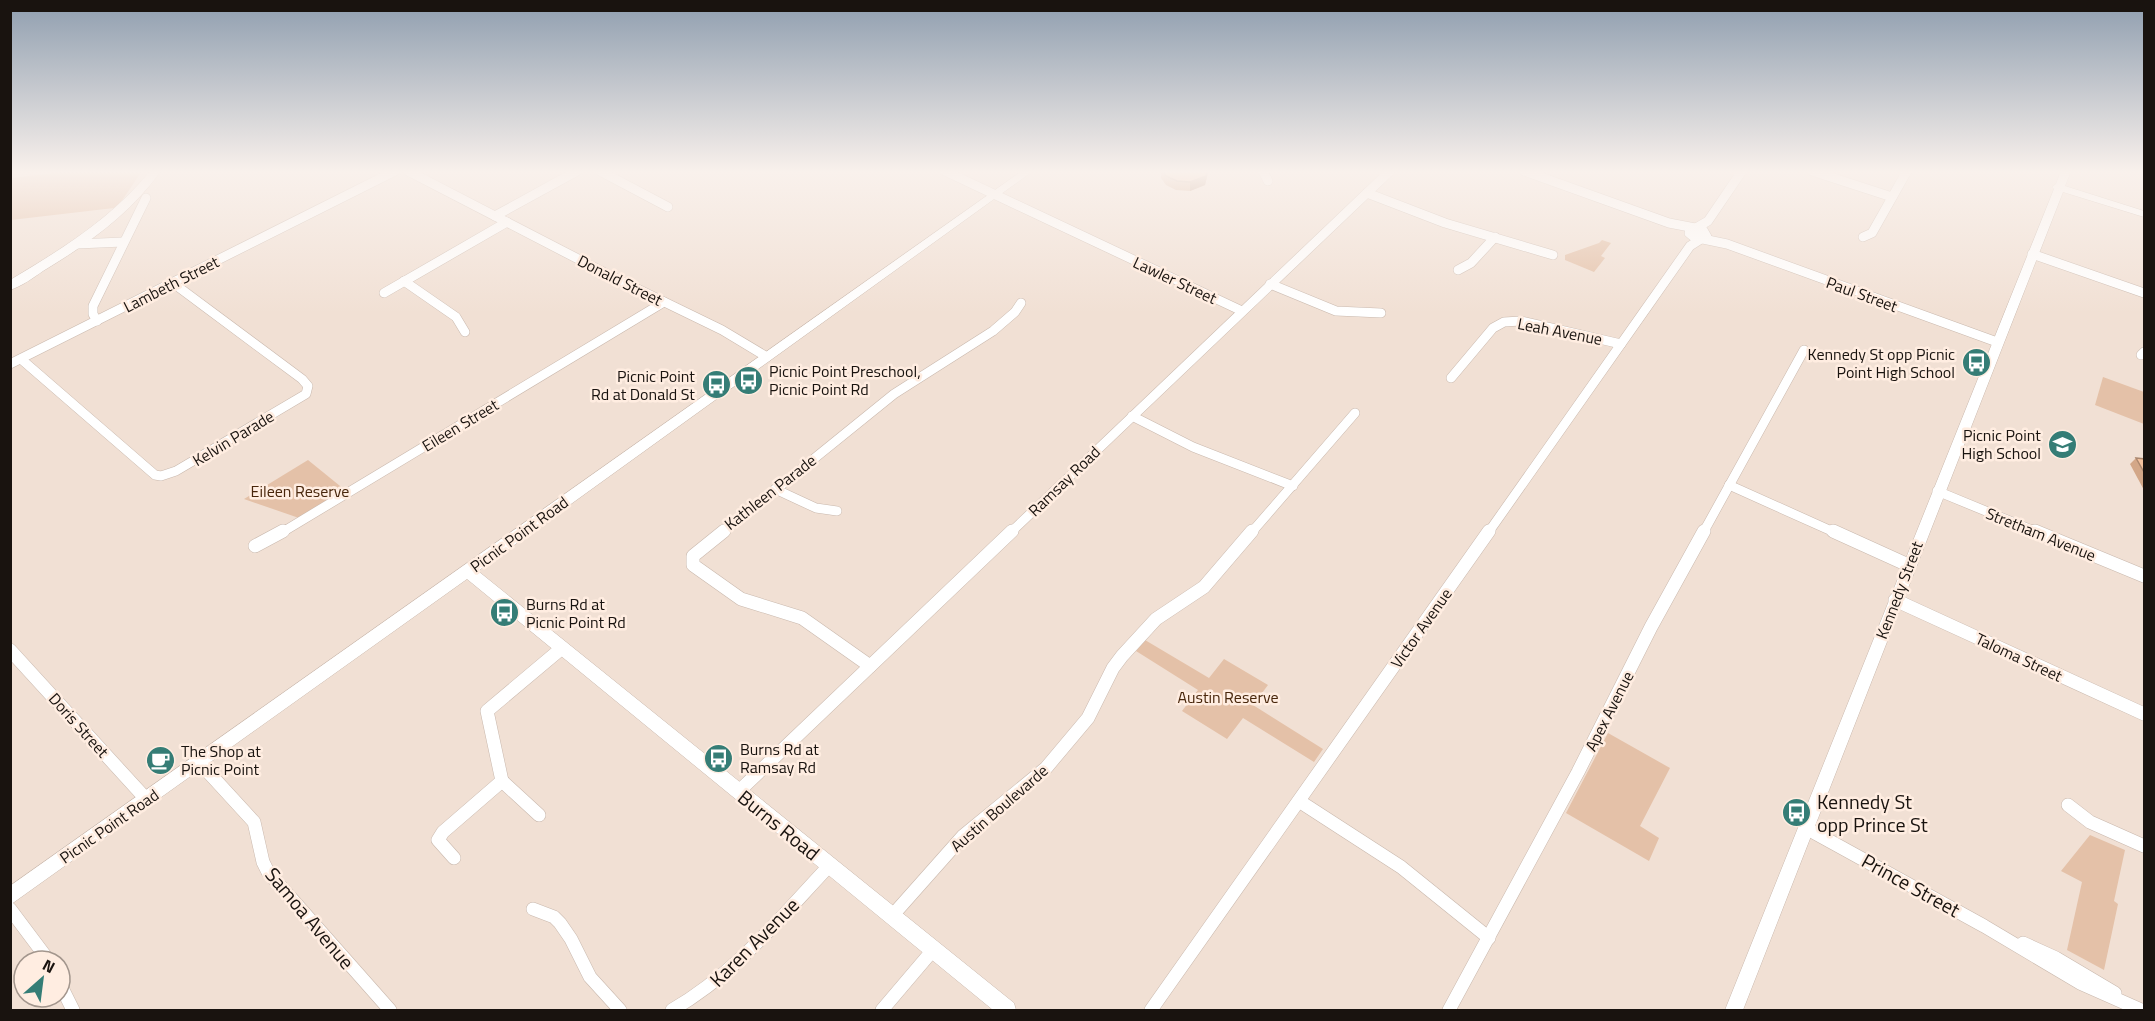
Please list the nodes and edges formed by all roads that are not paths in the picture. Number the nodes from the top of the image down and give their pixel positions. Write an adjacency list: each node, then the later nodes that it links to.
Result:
1 (109, 219): 19 (main road)
2 (135, 219): 18 (street)
3 (301, 219): 25 (street, Lambeth Street)
4 (500, 219): 13 (street, Donald Street)
5 (961, 219): 39 (street, Picnic Point Road)
6 (1045, 219): 32 (street, Lawler Street)
7 (1340, 219): 26 (street, Ramsay Road)
8 (1434, 219): 16 (street)
9 (1659, 219): 14 (street)
10 (1880, 219): 17 (street)
11 (2045, 219): 21 (street, Kennedy Street)
12 (1708, 221): 14 (street); 15 (street)
13 (507, 222): 24 (street); 30 (street, Donald Street)
14 (1692, 231): 15 (street, Paul Street); 20 (street)
15 (1704, 236): 20 (street, Victor Avenue); 36 (street, Paul Street)
16 (1496, 237): 22 (street); 23 (street)
17 (1863, 237)
18 (123, 242): 19 (street); 34 (street)
19 (77, 244): 27 (main road)
20 (1690, 246): 37 (street, Victor Avenue)
21 (2032, 254): 29 (street); 36 (street, Kennedy Street)
22 (1553, 255)
23 (1458, 270)
24 (404, 281): 28 (street); 35 (street)
25 (173, 283): 34 (street, Lambeth Street); 40 (street, Kelvin Parade)
26 (1270, 284): 32 (street, Ramsay Road); 33 (street)
27 (10, 286)
28 (384, 293)
29 (2145, 294)
30 (664, 302): 39 (street, Donald Street); 50 (street, Eileen Street)
31 (1021, 303): 47 (street, Kathleen Parade)
32 (1242, 311): 44 (street, Ramsay Road)
33 (1381, 313)
34 (97, 321): 40 (street, Lambeth Street)
35 (465, 332)
36 (1997, 342): 48 (street, Kennedy Street)
37 (1621, 344): 42 (street, Leah Avenue); 63 (street, Victor Avenue)
38 (1804, 350): 45 (street, Apex Avenue)
39 (767, 357): 52 (street, Picnic Point Road)
40 (21, 359): 41 (street, Lambeth Street)
41 (10, 364)
42 (1451, 378)
43 (1355, 413): 46 (street, Austin Boulevarde)
44 (1132, 416): 46 (street); 57 (street, Ramsay Road)
45 (1729, 485): 51 (street); 74 (street, Apex Avenue)
46 (1293, 486): 73 (street, Austin Boulevarde)
47 (775, 489): 49 (street); 57 (street, Kathleen Parade)
48 (1937, 491): 51 (street, Kennedy Street); 53 (street, Stretham Avenue)
49 (837, 511)
50 (255, 546)
51 (1908, 564): 54 (street, Kennedy Street)
52 (468, 571): 55 (street, Burns Road); 59 (street, Picnic Point Road)
53 (2145, 576)
54 (1895, 600): 58 (street, Taloma Street); 66 (street, Kennedy Street)
55 (562, 648): 60 (street); 61 (street, Burns Road)
56 (10, 650): 62 (street, Doris Street)
57 (870, 666): 61 (street, Ramsay Road)
58 (2145, 714)
59 (200, 762): 62 (street, Picnic Point Road); 77 (street, Samoa Avenue)
60 (502, 781): 65 (street); 68 (street)
61 (738, 792): 69 (street, Burns Road)
62 (147, 800): 70 (street, Picnic Point Road)
63 (1299, 801): 74 (street); 82 (street, Victor Avenue)
64 (2068, 805): 67 (street)
65 (539, 815)
66 (1806, 828): 84 (street, Kennedy Street); 85 (street, Prince Street)
67 (2145, 846)
68 (454, 858)
69 (830, 866): 73 (street, Burns Road); 79 (street, Karen Avenue)
70 (10, 897)
71 (10, 909): 75 (street)
72 (533, 909): 78 (street)
73 (892, 916): 76 (street, Burns Road)
74 (1489, 938): 83 (street, Apex Avenue)
75 (40, 949)
76 (933, 950): 80 (street); 81 (street, Burns Road)
77 (390, 1011)
78 (620, 1011)
79 (672, 1011)
80 (882, 1011)
81 (1007, 1011)
82 (1151, 1011)
83 (1449, 1011)
84 (1734, 1011)
85 (2142, 1011)

